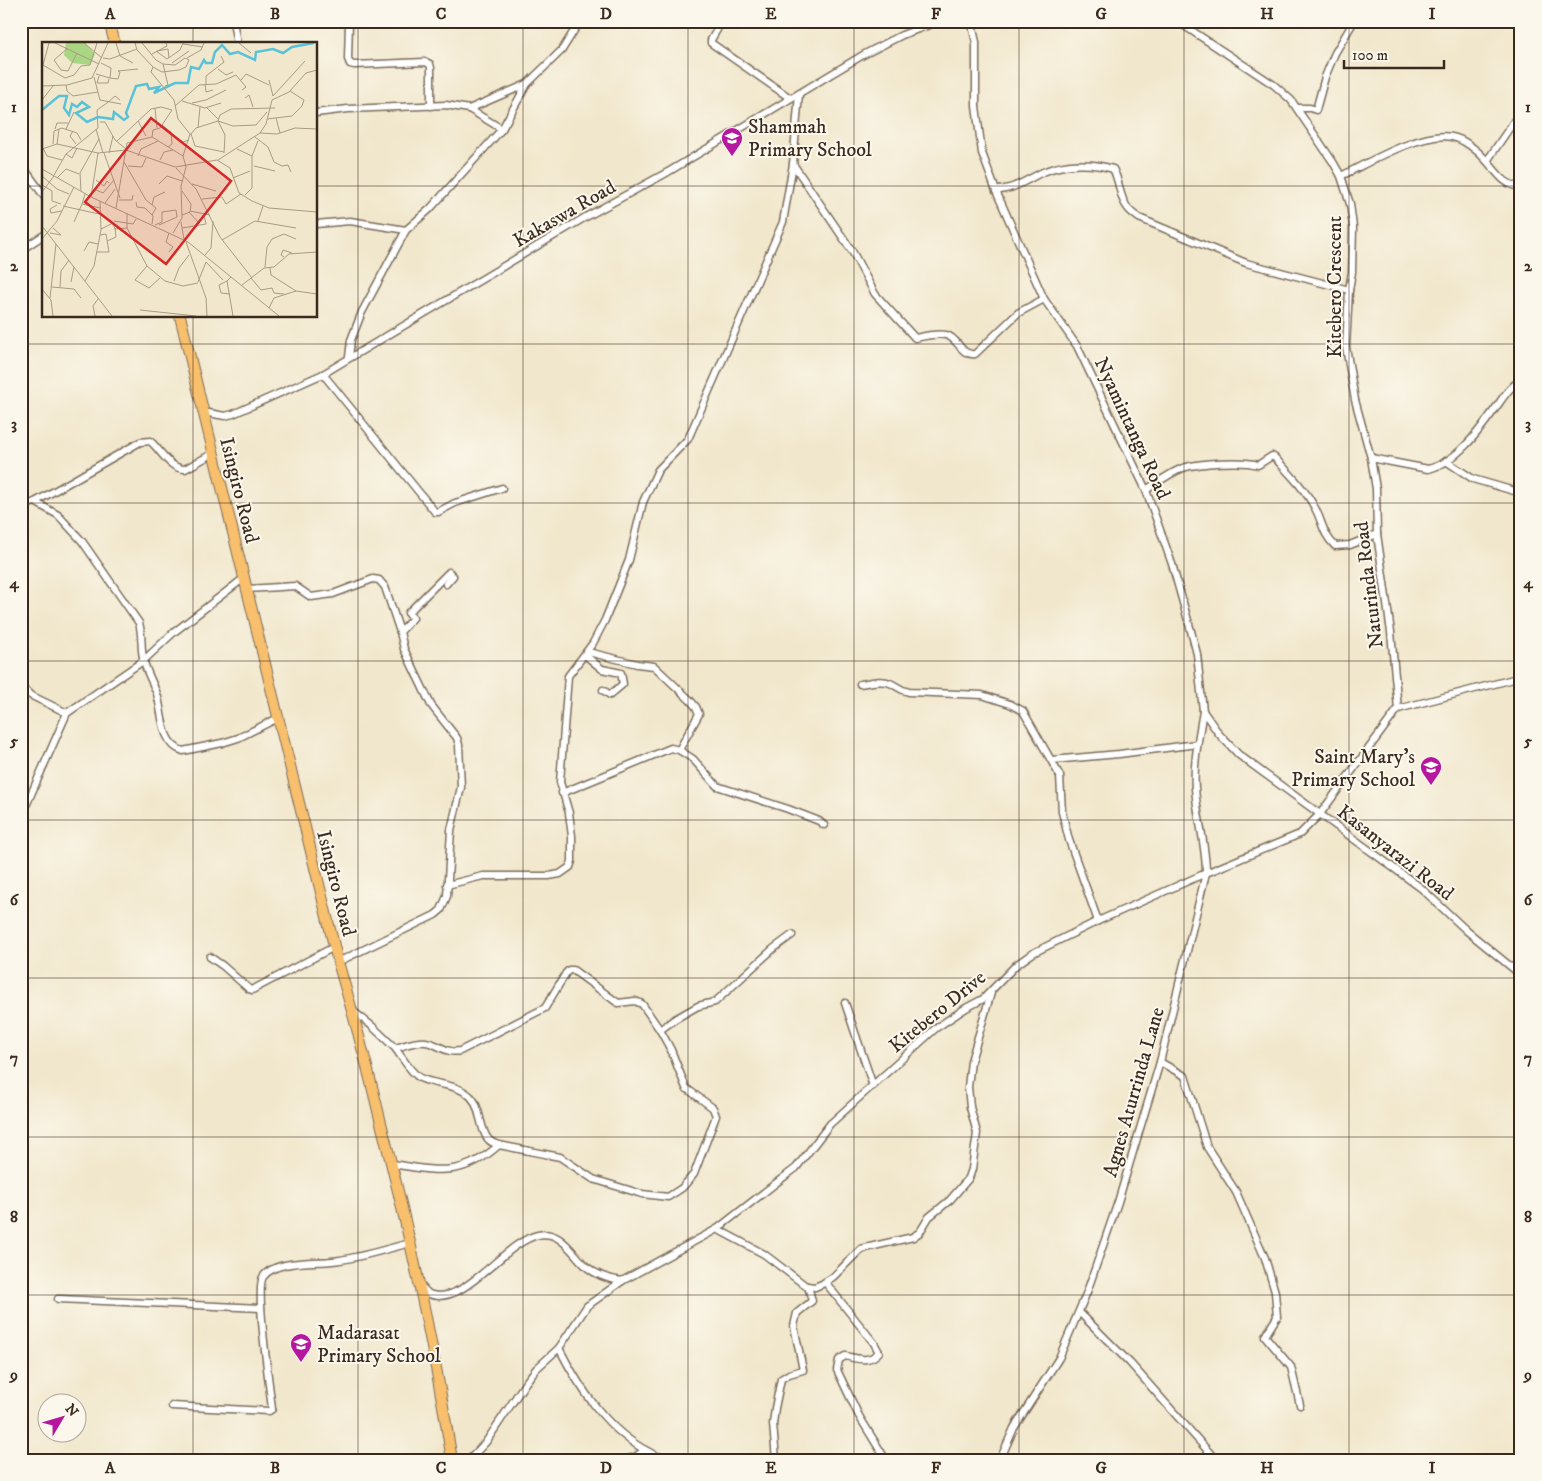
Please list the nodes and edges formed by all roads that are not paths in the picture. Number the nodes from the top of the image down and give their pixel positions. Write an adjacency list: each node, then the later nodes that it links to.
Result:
1 (109, 21): 10 (main road)
2 (233, 21): 11 (street)
3 (349, 21): 15 (street)
4 (580, 21): 12 (street)
5 (722, 21): 14 (street)
6 (935, 21): 13 (street, Kakaswa Road)
7 (971, 21): 26 (street, Nyamintanga Road)
8 (1177, 21): 16 (street, Kitebero Crescent)
9 (1354, 21): 16 (street)
10 (114, 42)
11 (237, 42)
12 (528, 84): 17 (street); 20 (street)
13 (799, 94): 14 (street, Kakaswa Road); 23 (street)
14 (790, 98): 35 (street, Kakaswa Road)
15 (431, 106): 17 (street); 19 (street)
16 (1297, 108): 24 (street, Kitebero Crescent)
17 (469, 109): 20 (street)
18 (1521, 111): 21 (street)
19 (318, 113)
20 (502, 129): 29 (street)
21 (1487, 161): 24 (street); 25 (street)
22 (21, 164): 27 (street)
23 (793, 164): 33 (street); 52 (street)
24 (1340, 176): 32 (street, Kitebero Crescent)
25 (1521, 187)
26 (996, 191): 32 (street); 33 (street, Nyamintanga Road)
27 (42, 193)
28 (318, 224): 29 (street)
29 (406, 230): 35 (street)
30 (42, 236): 31 (street)
31 (21, 250)
32 (1349, 290): 40 (street, Kitebero Crescent)
33 (1044, 300): 43 (street, Nyamintanga Road)
34 (180, 318): 38 (main road, Isingiro Road)
35 (349, 357): 36 (street, Kakaswa Road)
36 (323, 374): 38 (street, Kakaswa Road); 42 (street)
37 (1521, 380): 41 (street)
38 (203, 412): 39 (main road, Isingiro Road)
39 (214, 453): 45 (street); 48 (main road, Isingiro Road)
40 (1371, 458): 41 (street); 47 (street, Naturinda Road)
41 (1446, 461): 44 (street)
42 (502, 488)
43 (1146, 490): 47 (street); 60 (street, Nyamintanga Road)
44 (1521, 493)
45 (36, 502): 46 (street); 54 (street)
46 (21, 507)
47 (1376, 534): 59 (street, Naturinda Road)
48 (246, 583): 50 (street); 54 (street); 62 (main road, Isingiro Road)
49 (446, 584): 50 (street)
50 (400, 632): 71 (street)
51 (21, 652): 53 (street)
52 (586, 654): 58 (street); 64 (street); 66 (street)
53 (21, 659)
54 (144, 661): 61 (street); 62 (street)
55 (1521, 677): 59 (street)
56 (860, 684): 65 (street)
57 (21, 686): 61 (street)
58 (604, 690)
59 (1398, 708): 67 (street, Kitebero Drive)
60 (1203, 711): 63 (street, Agnes Aturrinda Lane); 67 (street, Nyamintanga Road)
61 (67, 713): 68 (street)
62 (278, 718): 74 (main road, Isingiro Road)
63 (1197, 744): 65 (street); 70 (street, Agnes Aturrinda Lane)
64 (679, 750): 66 (street); 69 (street)
65 (1052, 760): 72 (street)
66 (562, 793): 71 (street)
67 (1320, 814): 70 (street, Kitebero Drive); 77 (street, Kasanyarazi Road)
68 (21, 817)
69 (824, 825)
70 (1206, 873): 72 (street, Kitebero Drive); 83 (street, Agnes Aturrinda Lane)
71 (447, 886): 76 (street)
72 (1098, 921): 78 (street, Kitebero Drive)
73 (792, 935): 81 (street)
74 (334, 947): 75 (street); 76 (main road, Isingiro Road)
75 (210, 957)
76 (338, 962): 80 (main road, Isingiro Road)
77 (1521, 975)
78 (991, 992): 84 (street, Kitebero Drive); 90 (street)
79 (844, 1003): 84 (street)
80 (353, 1010): 82 (street); 86 (main road, Isingiro Road)
81 (660, 1030): 82 (street); 85 (street)
82 (395, 1048): 85 (street)
83 (1160, 1062): 95 (street, Agnes Aturrinda Lane); 97 (street)
84 (873, 1086): 87 (street, Kitebero Drive)
85 (499, 1145): 86 (street)
86 (392, 1164): 88 (main road, Isingiro Road)
87 (717, 1229): 89 (street, Kitebero Drive); 92 (street)
88 (410, 1243): 91 (main road, Isingiro Road); 94 (street)
89 (622, 1281): 91 (street); 96 (street, Kitebero Drive)
90 (825, 1282): 92 (street); 105 (street)
91 (420, 1285): 100 (main road, Isingiro Road)
92 (808, 1286): 104 (street)
93 (58, 1299): 94 (street)
94 (261, 1308): 98 (street)
95 (1079, 1312): 106 (street, Agnes Aturrinda Lane); 107 (street)
96 (559, 1348): 99 (street); 101 (street, Kitebero Drive)
97 (1300, 1405)
98 (172, 1406)
99 (648, 1455): 102 (street); 103 (street)
100 (452, 1460)
101 (469, 1460)
102 (624, 1460)
103 (673, 1460)
104 (776, 1460)
105 (886, 1460)
106 (1000, 1460)
107 (1216, 1460)

